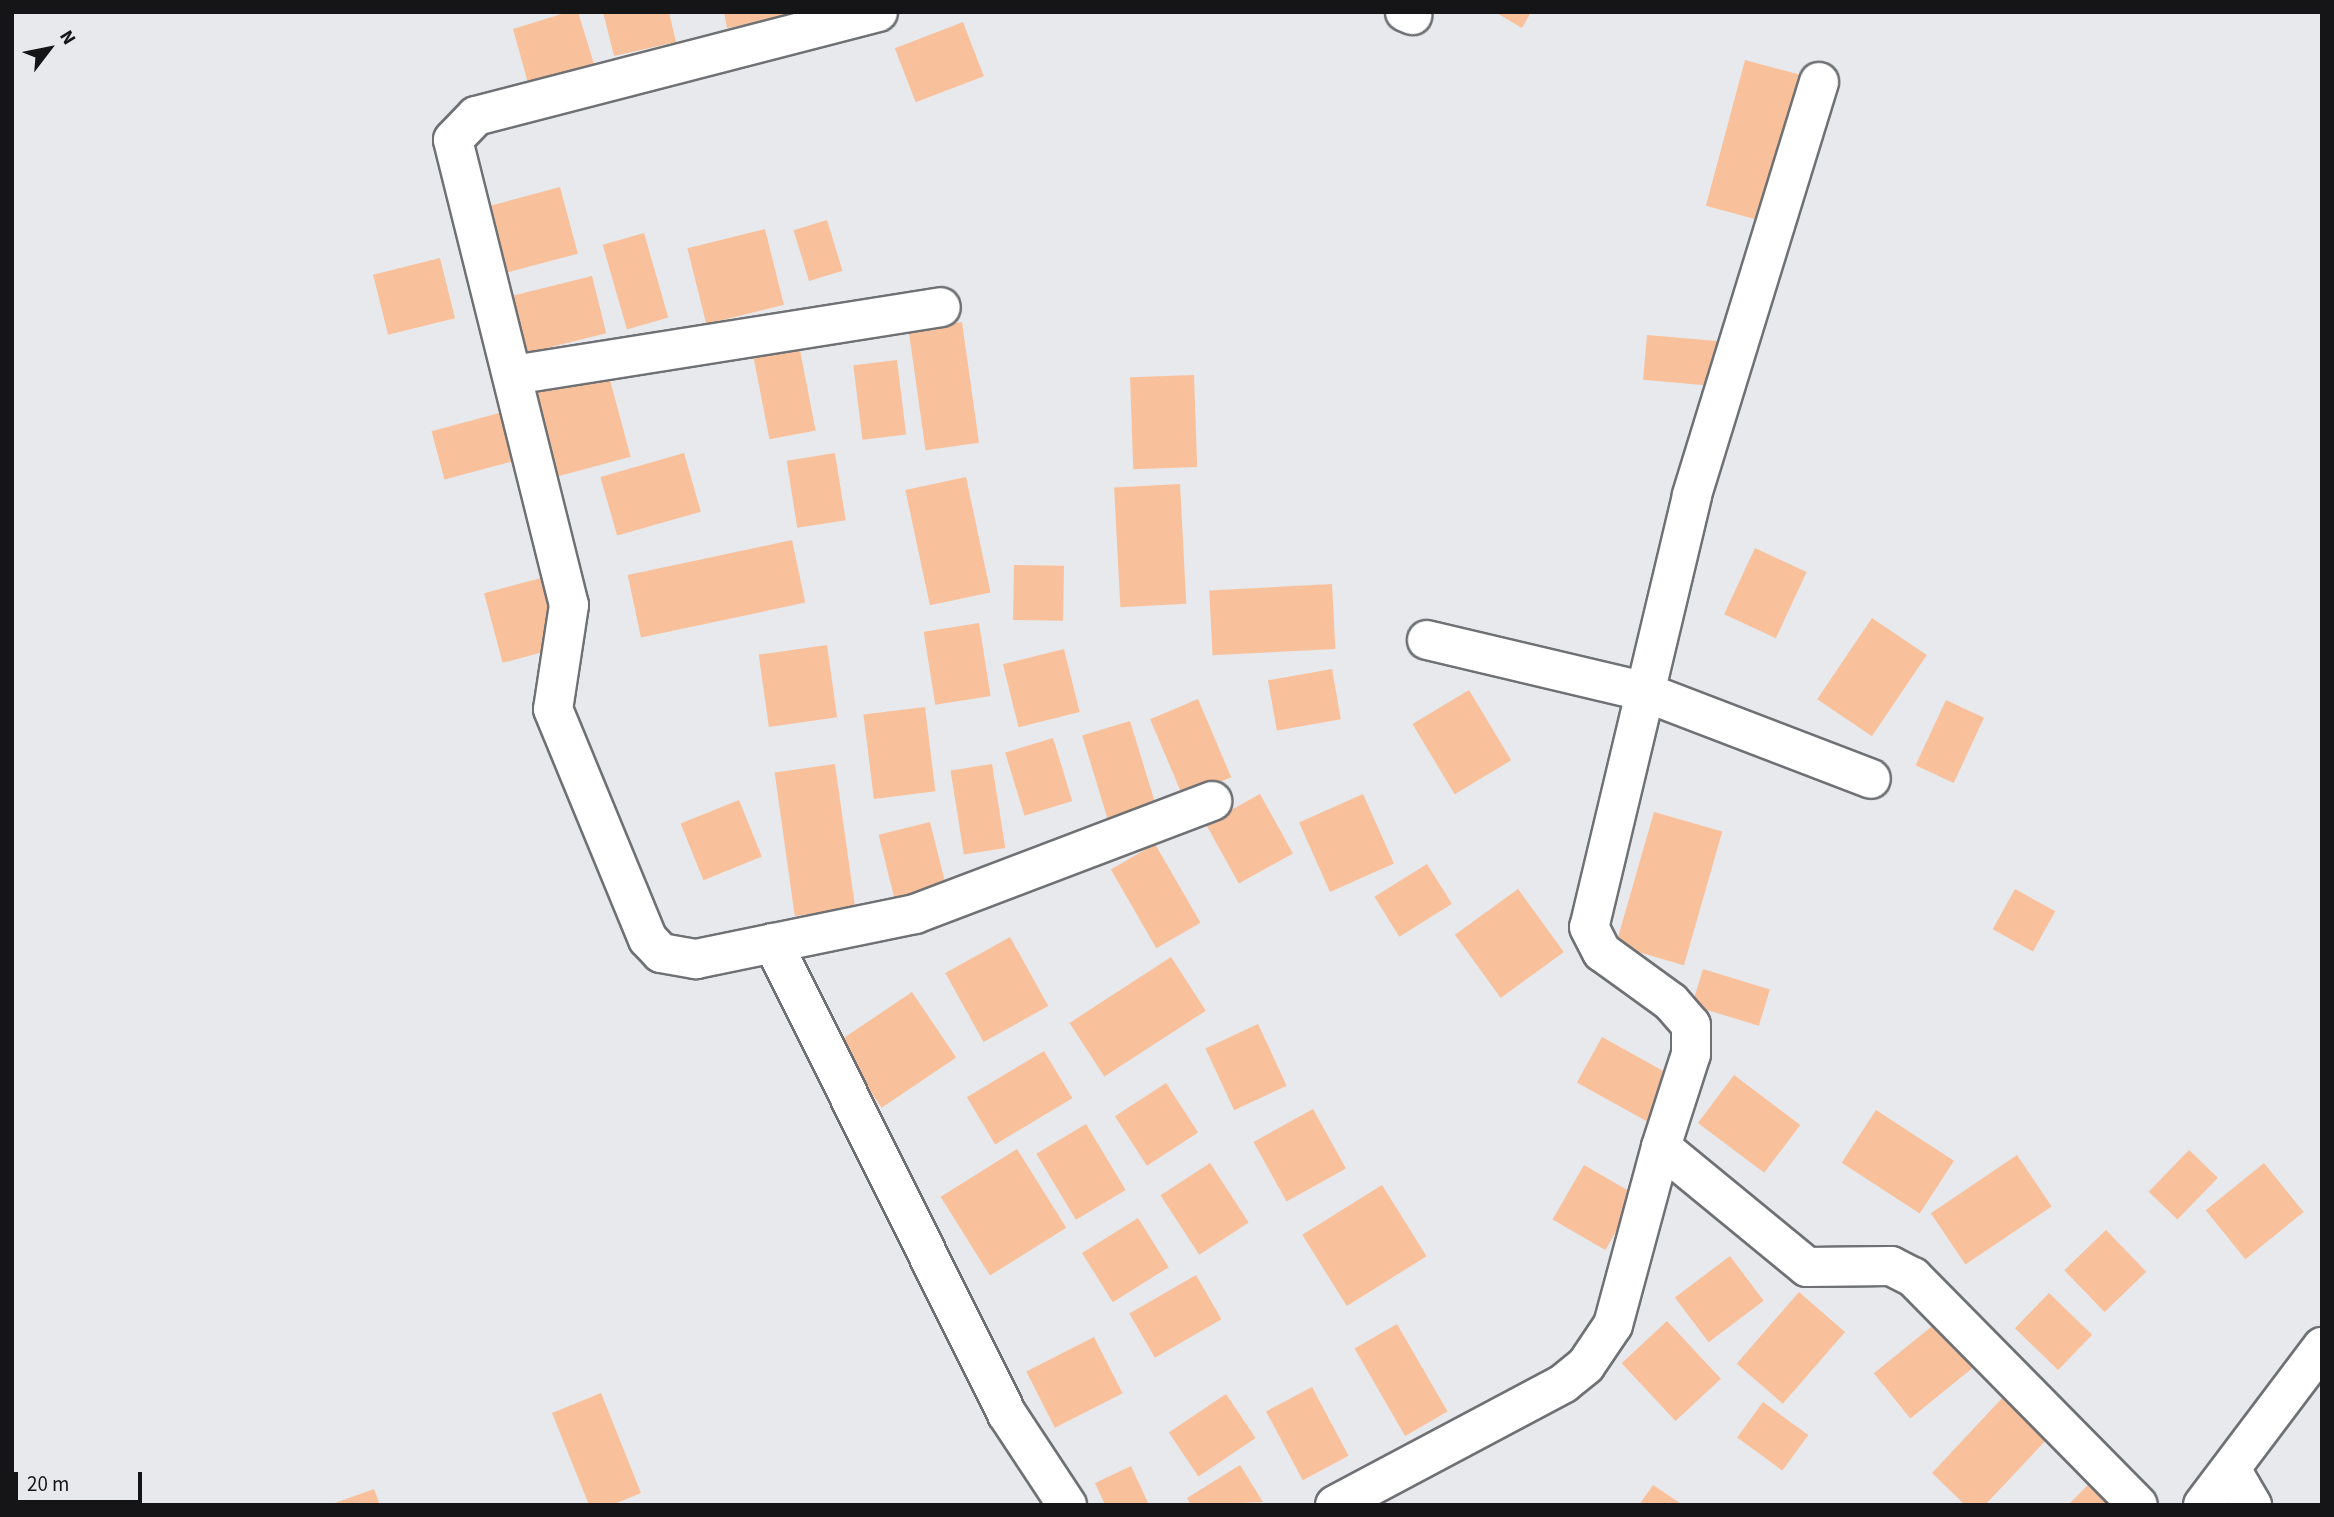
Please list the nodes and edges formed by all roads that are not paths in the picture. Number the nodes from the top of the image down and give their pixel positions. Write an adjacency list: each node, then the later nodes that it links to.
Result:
1 (878, 12): 4 (street)
2 (1819, 82): 6 (street)
3 (941, 307): 4 (street)
4 (513, 375): 9 (street)
5 (1427, 640): 6 (street)
6 (1642, 691): 7 (street); 10 (street)
7 (1871, 779)
8 (1212, 802): 9 (street)
9 (774, 943): 13 (street)
10 (1661, 1147): 14 (street); 15 (street)
11 (2322, 1347): 12 (street)
12 (2231, 1469): 16 (street); 17 (street)
13 (1067, 1505)
14 (1335, 1505)
15 (2138, 1505)
16 (2203, 1505)
17 (2252, 1505)

